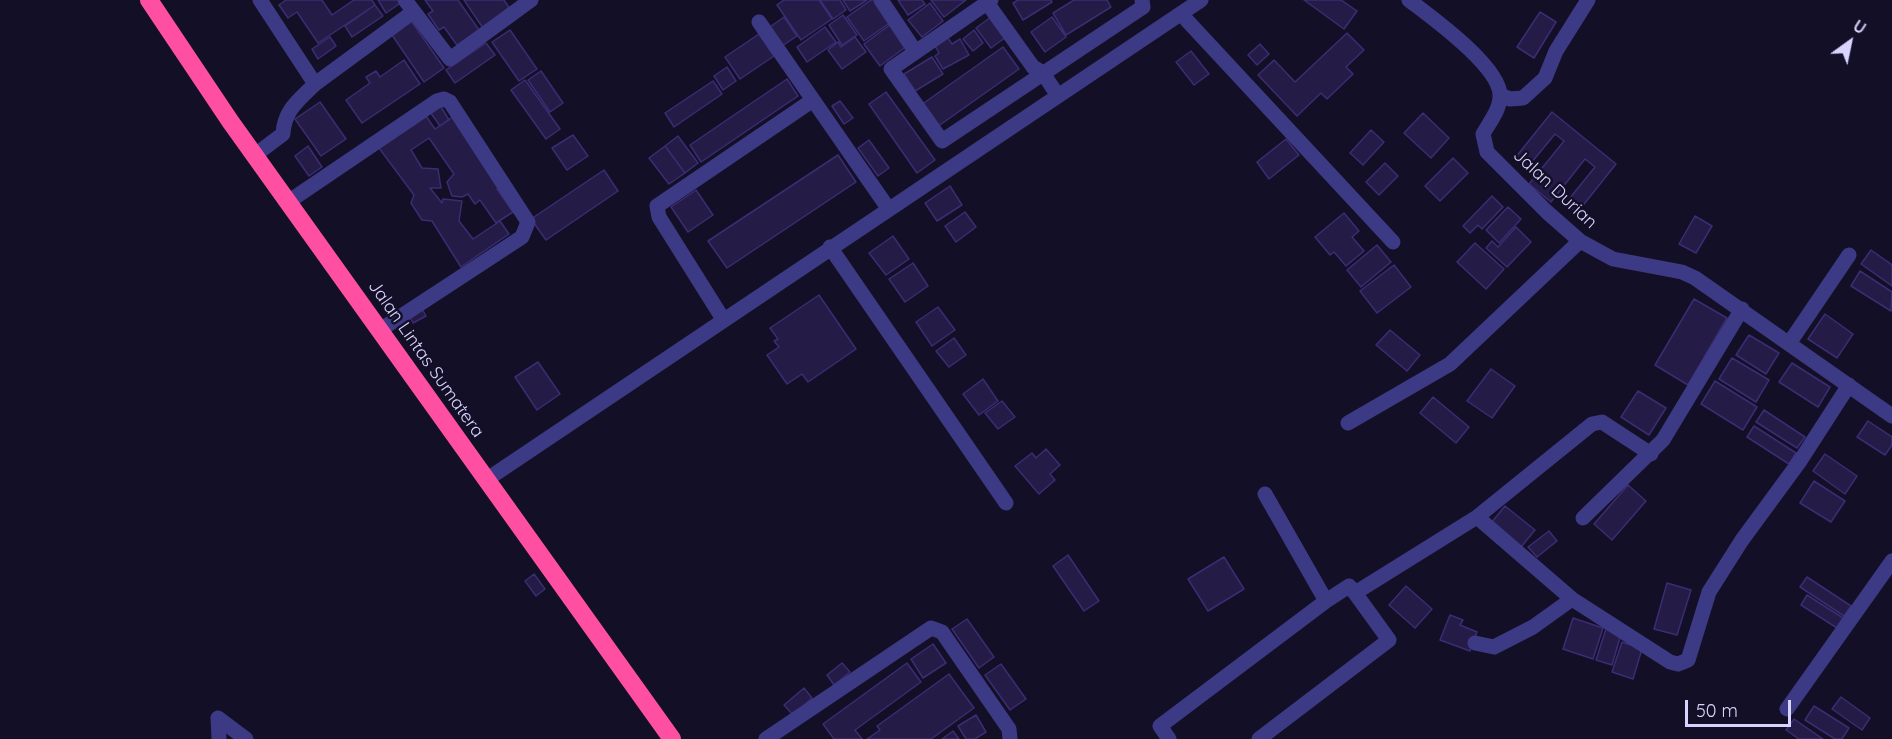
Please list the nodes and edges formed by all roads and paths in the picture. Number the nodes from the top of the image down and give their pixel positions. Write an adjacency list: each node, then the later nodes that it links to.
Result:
1 (149, 0): 19 (highway, Jalan Lintas Sumatera)
2 (260, 0): 15 (street)
3 (881, 0): 13 (street)
4 (1142, 0): 14 (street)
5 (1201, 0): 11 (street)
6 (1408, 0): 16 (street)
7 (1588, 0): 16 (street)
8 (991, 1): 13 (street); 14 (street)
9 (524, 2): 10 (street)
10 (409, 6): 15 (street)
11 (1181, 14): 17 (street); 23 (street)
12 (759, 22): 18 (street)
13 (915, 51): 14 (street)
14 (1043, 73): 17 (street)
15 (315, 84): 19 (street)
16 (1500, 95): 22 (street, Jalan Durian)
17 (1058, 96): 21 (street)
18 (813, 100): 21 (street); 27 (street)
19 (255, 155): 20 (highway, Jalan Lintas Sumatera)
20 (288, 202): 28 (highway, Jalan Lintas Sumatera); 28 (street)
21 (888, 208): 24 (street)
22 (1580, 241): 26 (street, Jalan Durian); 32 (street)
23 (1393, 242)
24 (830, 247): 27 (street); 36 (street)
25 (1849, 255): 29 (street)
26 (1742, 309): 29 (street, Jalan Durian); 33 (street)
27 (723, 319): 34 (street)
28 (380, 330): 34 (highway, Jalan Lintas Sumatera)
29 (1790, 342): 30 (street, Jalan Durian)
30 (1849, 385): 31 (street, Jalan Durian); 41 (street)
31 (1892, 416)
32 (1348, 423)
33 (1651, 454): 37 (street); 38 (street)
34 (486, 480): 47 (highway, Jalan Lintas Sumatera)
35 (1265, 494): 42 (street)
36 (1006, 503)
37 (1477, 517): 40 (street); 41 (street)
38 (1583, 518)
39 (1889, 570): 44 (street)
40 (1355, 593): 42 (street); 51 (street)
41 (1572, 599): 43 (street)
42 (1326, 601): 50 (street)
43 (1475, 644)
44 (1787, 709)
45 (219, 739): 46 (street)
46 (246, 739)
47 (672, 739)
48 (766, 739): 49 (street)
49 (1010, 739)
50 (1169, 739)
51 (1259, 739)

